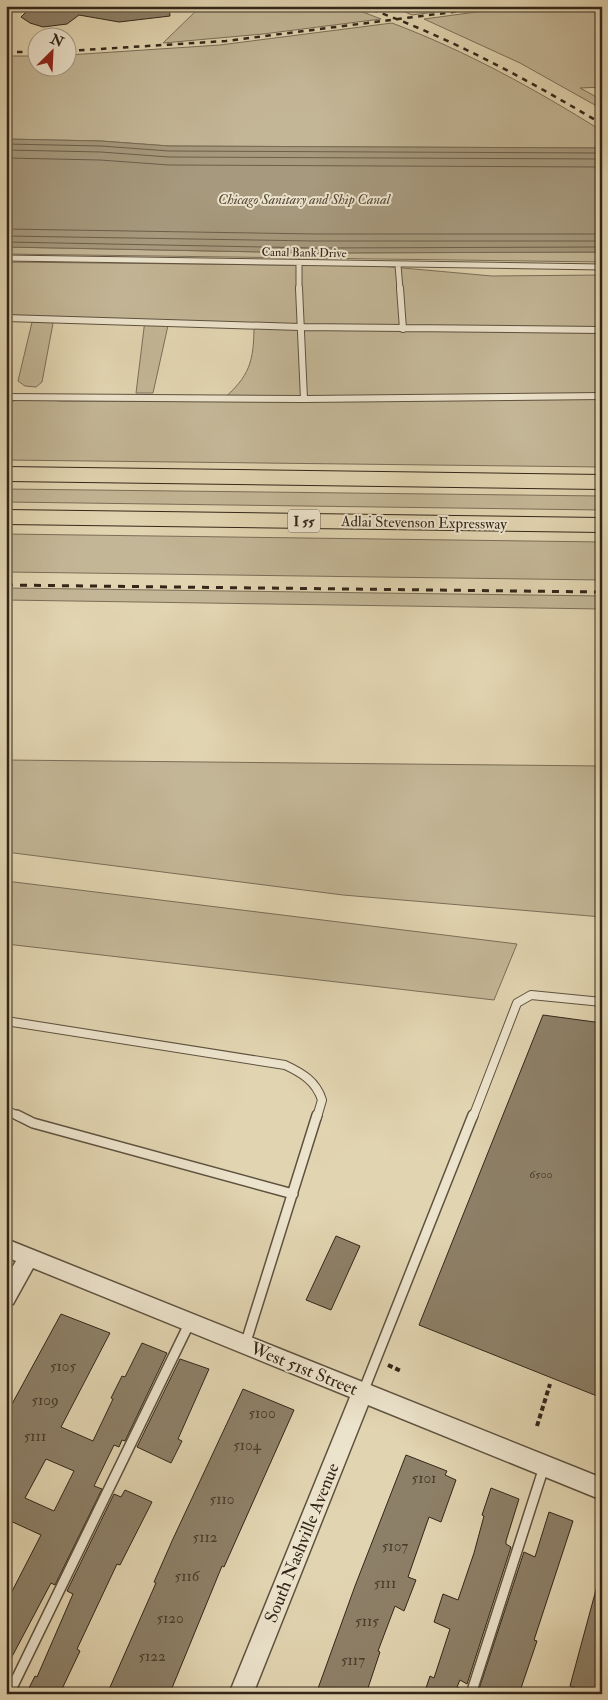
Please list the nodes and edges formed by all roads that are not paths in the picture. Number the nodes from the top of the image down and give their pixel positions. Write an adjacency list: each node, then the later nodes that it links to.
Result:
1 (6, 258): 2 (lane, Canal Bank Drive)
2 (299, 262): 3 (lane, Canal Bank Drive); 6 (lane)
3 (398, 265): 4 (lane, Canal Bank Drive); 7 (lane)
4 (602, 267)
5 (6, 318): 6 (lane)
6 (300, 327): 7 (lane); 11 (lane)
7 (403, 329): 8 (lane)
8 (602, 330)
9 (602, 396): 11 (lane)
10 (6, 398): 11 (lane)
11 (304, 399)
12 (6, 474): 13 (highway)
13 (602, 482)
14 (6, 518): 15 (highway, Adlai Stevenson Expressway / I 55)
15 (602, 525)
16 (602, 1002): 25 (lane)
17 (6, 1021): 19 (lane)
18 (6, 1110): 19 (lane)
19 (293, 1194): 24 (lane)
20 (6, 1248): 21 (street, West 51st Street)
21 (29, 1257): 22 (street); 23 (street, West 51st Street)
22 (6, 1297)
23 (190, 1322): 24 (street, West 51st Street); 28 (lane)
24 (245, 1345): 25 (street, West 51st Street)
25 (363, 1392): 26 (street, West 51st Street); 29 (street, South Nashville Avenue)
26 (545, 1466): 27 (street, West 51st Street); 30 (lane)
27 (602, 1489)
28 (9, 1694)
29 (241, 1694)
30 (472, 1694)

